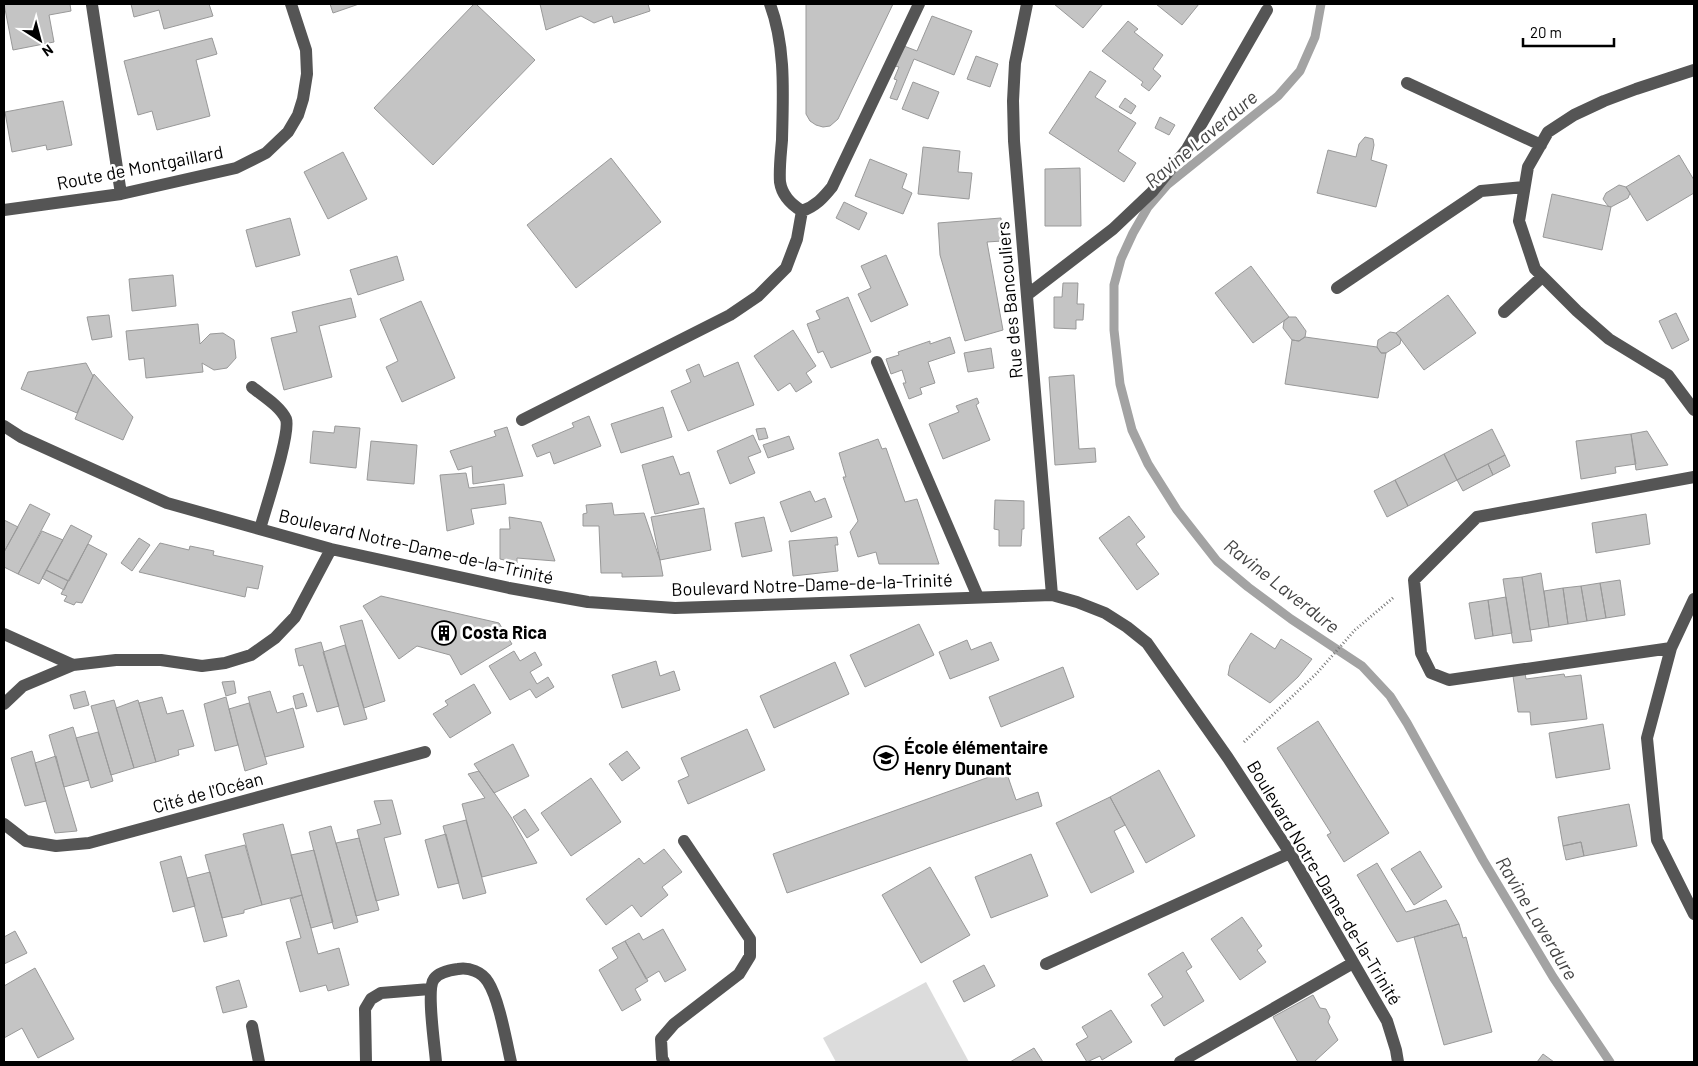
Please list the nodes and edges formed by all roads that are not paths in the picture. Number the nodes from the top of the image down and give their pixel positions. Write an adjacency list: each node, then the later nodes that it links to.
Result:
1 (291, 4): 11 (street, Route de Montgaillard)
2 (770, 4): 13 (street)
3 (919, 4): 13 (street)
4 (1027, 4): 16 (street, Rue des Bancouliers)
5 (92, 5): 11 (street)
6 (1267, 10): 16 (street)
7 (1694, 70): 9 (street)
8 (1407, 83): 9 (street)
9 (1541, 146): 10 (street)
10 (1524, 187): 14 (street); 15 (street)
11 (120, 194): 12 (street, Route de Montgaillard)
12 (4, 210)
13 (802, 211): 21 (street)
14 (1542, 277): 17 (street); 20 (street)
15 (1337, 288)
16 (1027, 295): 26 (street, Rue des Bancouliers)
17 (1504, 312)
18 (877, 362): 27 (street)
19 (252, 387): 24 (street)
20 (1694, 410)
21 (522, 420)
22 (4, 426): 24 (street, Boulevard Notre-Dame-de-la-Trinité)
23 (1694, 477): 30 (street)
24 (260, 529): 25 (street, Boulevard Notre-Dame-de-la-Trinité)
25 (331, 549): 27 (street, Boulevard Notre-Dame-de-la-Trinité); 31 (street)
26 (1052, 595): 27 (street, Boulevard Notre-Dame-de-la-Trinité); 36 (street, Boulevard Notre-Dame-de-la-Trinité)
27 (978, 597)
28 (1694, 600): 30 (street)
29 (4, 634): 31 (street)
30 (1671, 648): 37 (street)
31 (72, 665): 32 (street)
32 (4, 704)
33 (425, 752): 34 (street, Cité de l'Océan)
34 (4, 824)
35 (684, 841): 46 (street)
36 (1290, 854): 38 (street, Boulevard Notre-Dame-de-la-Trinité); 39 (street)
37 (1694, 914)
38 (1353, 963): 47 (street); 48 (street, Boulevard Notre-Dame-de-la-Trinité)
39 (1046, 964)
40 (430, 990): 43 (street); 44 (street); 45 (street)
41 (252, 1026): 42 (street)
42 (260, 1062)
43 (366, 1062)
44 (436, 1062)
45 (511, 1062)
46 (664, 1062)
47 (1180, 1062)
48 (1398, 1062)

